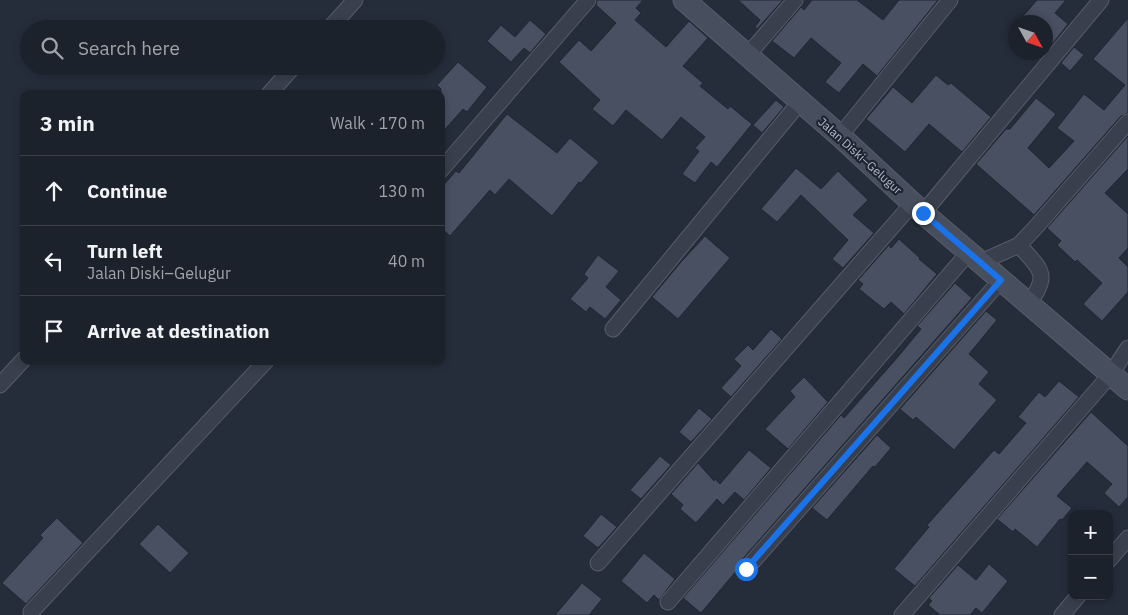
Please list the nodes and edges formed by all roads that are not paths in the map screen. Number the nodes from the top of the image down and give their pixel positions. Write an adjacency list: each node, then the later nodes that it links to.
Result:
1 (355, 0): 7 (street)
2 (588, 0): 14 (street)
3 (684, 0): 8 (main road, Jalan Diski–Gelugur)
4 (795, 0): 8 (street)
5 (950, 0): 13 (street)
6 (1101, 0): 15 (street)
7 (337, 20)
8 (747, 56): 11 (main road, Jalan Diski–Gelugur)
9 (286, 75): 10 (street)
10 (273, 90)
11 (800, 102): 13 (main road, Jalan Diski–Gelugur); 20 (street)
12 (1128, 122): 16 (street)
13 (840, 136): 15 (main road, Jalan Diski–Gelugur)
14 (445, 165)
15 (918, 208): 17 (main road, Jalan Diski–Gelugur); 29 (street)
16 (1018, 245): 17 (street); 19 (street)
17 (975, 257): 18 (main road, Jalan Diski–Gelugur); 32 (street)
18 (1001, 280): 19 (main road, Jalan Diski–Gelugur); 30 (street)
19 (1029, 303): 24 (main road, Jalan Diski–Gelugur)
20 (613, 329)
21 (1128, 348): 24 (street)
22 (20, 363): 25 (street)
23 (262, 365): 33 (street)
24 (1111, 374): 26 (main road, Jalan Diski–Gelugur); 34 (street)
25 (0, 385)
26 (1128, 389)
27 (1128, 538): 28 (street)
28 (1113, 555)
29 (598, 563)
30 (746, 569)
31 (1075, 600): 35 (street)
32 (668, 602)
33 (32, 612)
34 (902, 615)
35 (1062, 615)

